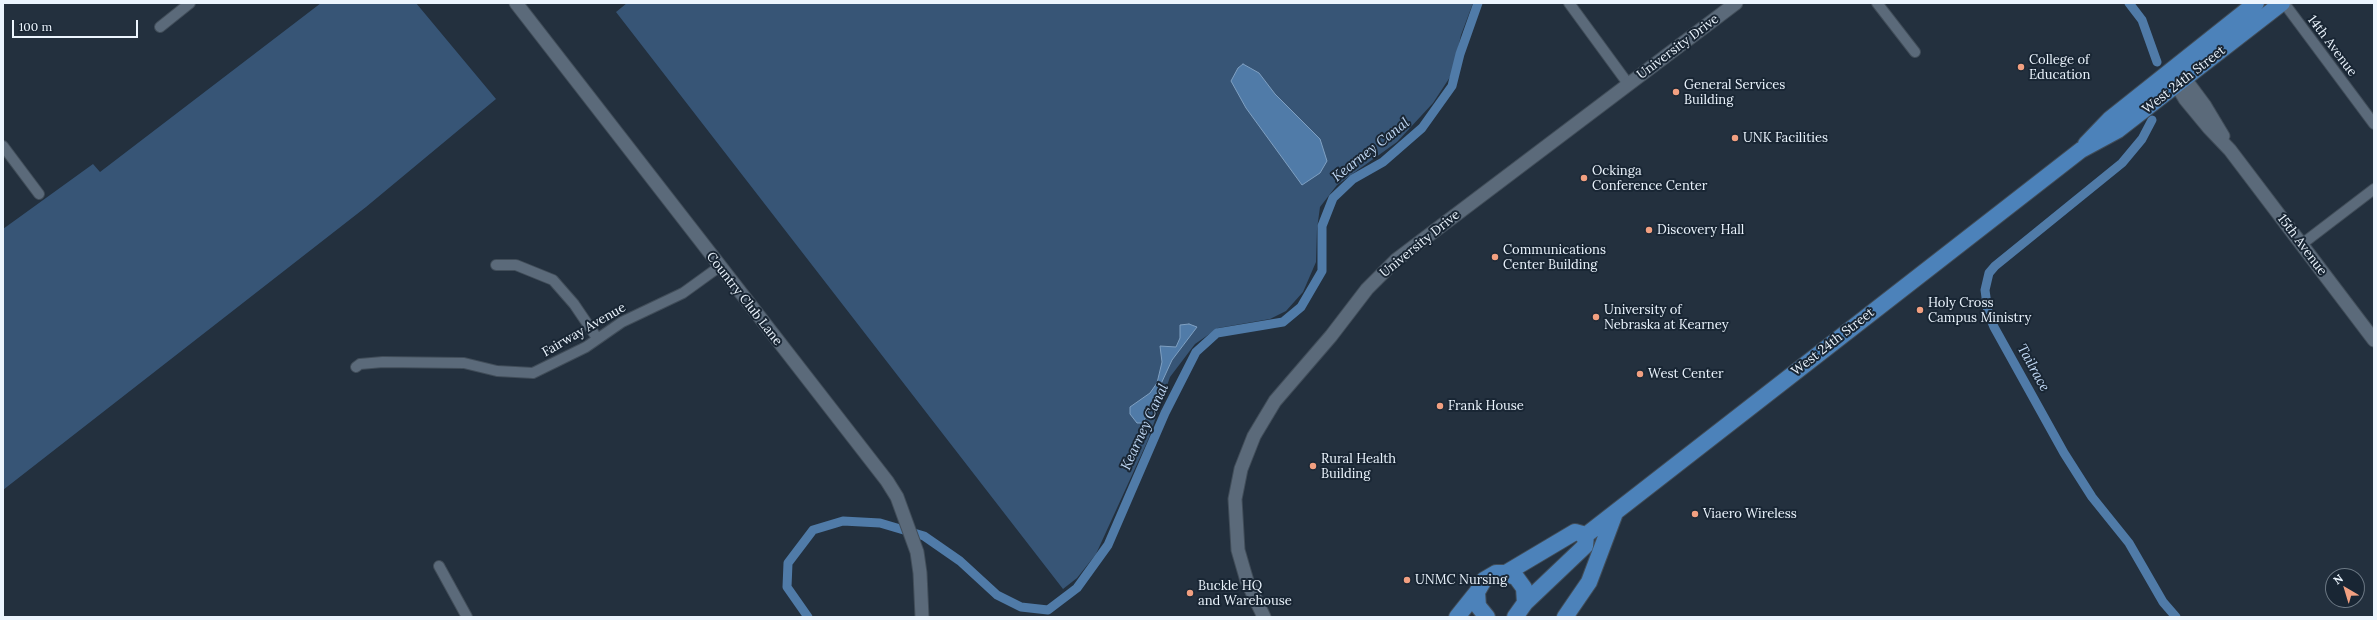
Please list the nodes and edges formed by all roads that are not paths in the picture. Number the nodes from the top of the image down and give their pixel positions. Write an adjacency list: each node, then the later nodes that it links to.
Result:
1 (190, 3): 8 (street)
2 (516, 3): 20 (street, Country Club Lane)
3 (1569, 3): 12 (street)
4 (1736, 3): 12 (street, University Drive)
5 (1877, 3): 9 (street)
6 (2256, 3): 10 (main road, West 24th Street)
7 (2283, 3): 11 (main road, West 24th Street); 13 (street, 14th Avenue)
8 (160, 27)
9 (1915, 52)
10 (2171, 68): 11 (street, 15th Avenue); 15 (main road, West 24th Street)
11 (2181, 83): 15 (main road, West 24th Street); 18 (street, 15th Avenue)
12 (1629, 85): 32 (street, University Drive)
13 (2374, 124)
14 (3, 146): 17 (street)
15 (2081, 150): 24 (main road, West 24th Street)
16 (2374, 190): 18 (street)
17 (39, 194)
18 (2302, 244): 22 (street, 15th Avenue)
19 (496, 265): 21 (street)
20 (719, 267): 21 (street, Fairway Avenue); 31 (street, Country Club Lane)
21 (598, 338): 23 (street, Fairway Avenue)
22 (2374, 340)
23 (356, 367)
24 (1616, 512): 25 (main road, West 24th Street); 36 (main road)
25 (1586, 535): 27 (main road); 29 (main road, West 24th Street)
26 (439, 566): 30 (street)
27 (1506, 573): 28 (main road); 29 (main road)
28 (1477, 592): 33 (main road); 34 (main road)
29 (1525, 603): 35 (main road, West 24th Street)
30 (467, 617)
31 (922, 617)
32 (1264, 617)
33 (1457, 617)
34 (1486, 617)
35 (1514, 617)
36 (1565, 617)

